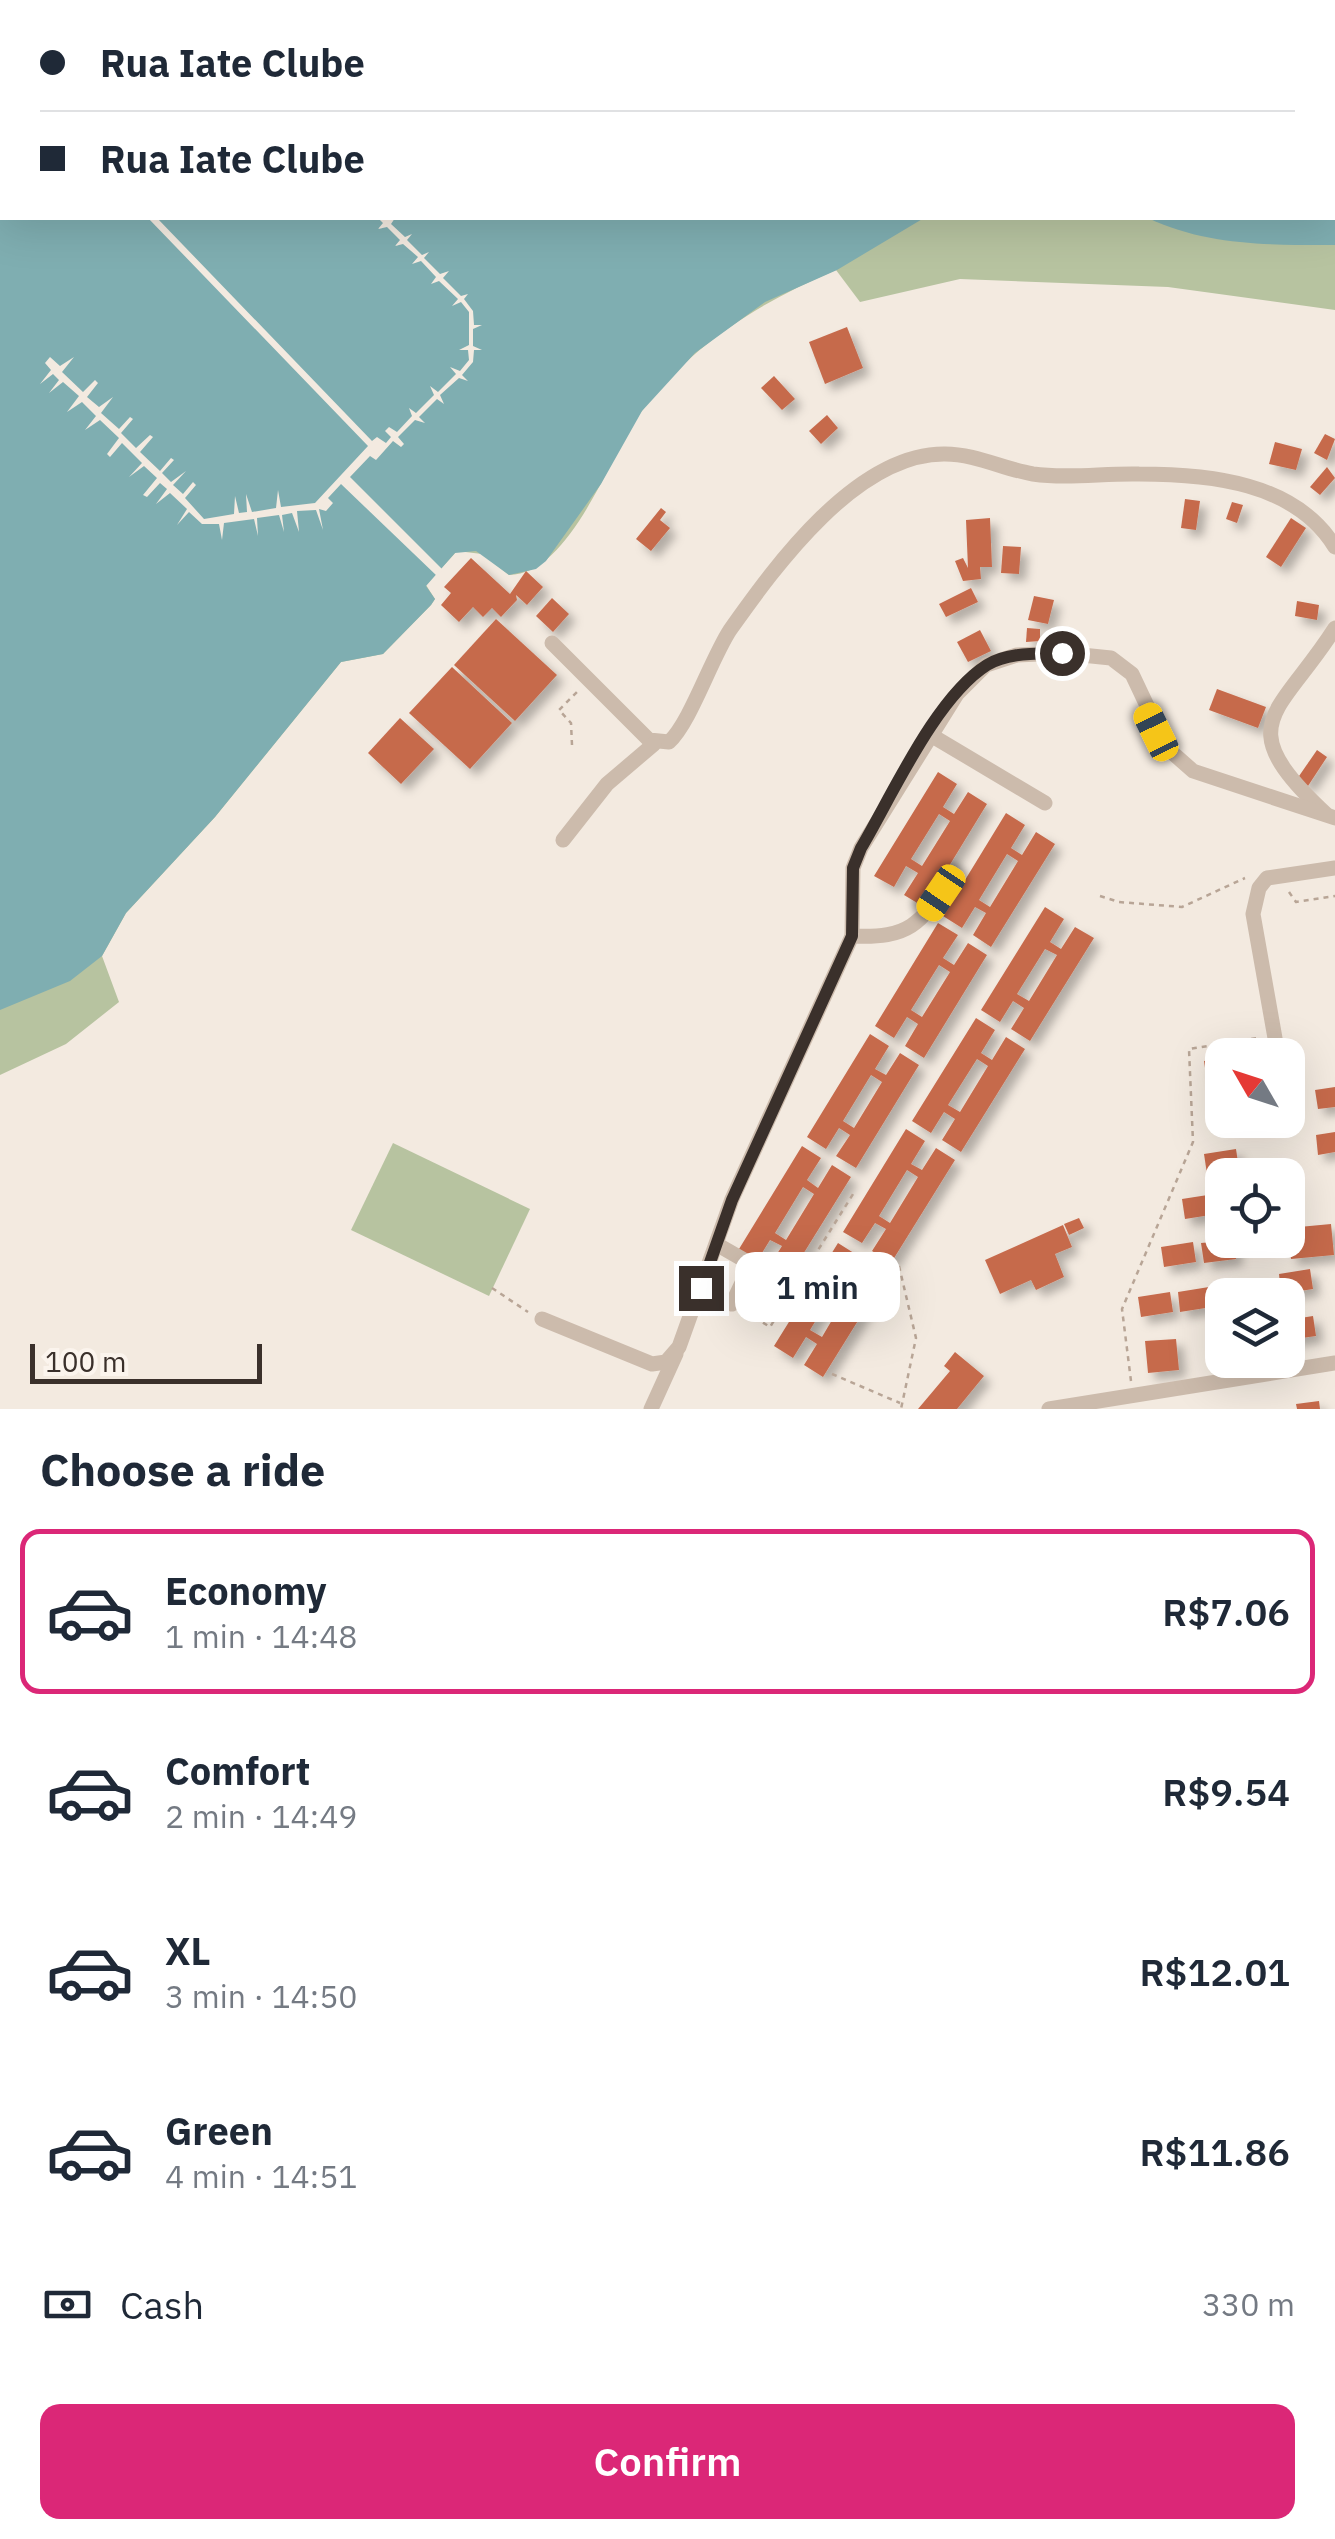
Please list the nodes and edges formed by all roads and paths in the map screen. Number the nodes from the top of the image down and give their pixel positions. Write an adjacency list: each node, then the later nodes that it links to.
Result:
1 (1335, 547): 6 (street)
2 (1335, 628): 9 (street)
3 (552, 643): 4 (street)
4 (590, 679): 6 (street); 7 (path)
5 (929, 734): 8 (street); 9 (street); 16 (street)
6 (654, 744): 10 (street)
7 (572, 745)
8 (1045, 804)
9 (1332, 817)
10 (563, 840)
11 (1335, 868): 13 (street)
12 (953, 875): 16 (street)
13 (1267, 878): 14 (path); 15 (path); 17 (street)
14 (1100, 896)
15 (1335, 896)
16 (852, 936): 20 (street)
17 (1274, 1035): 18 (street); 29 (path)
18 (1275, 1038)
19 (853, 1194): 24 (path)
20 (718, 1245): 23 (street); 24 (street)
21 (899, 1266): 30 (path)
22 (492, 1288): 25 (path)
23 (701, 1288): 24 (street); 26 (street)
24 (732, 1304)
25 (542, 1319): 26 (street)
26 (678, 1348): 31 (street)
27 (1335, 1363): 29 (street)
28 (832, 1374): 30 (path)
29 (1133, 1396): 32 (street)
30 (901, 1406)
31 (652, 1409)
32 (1049, 1409)

